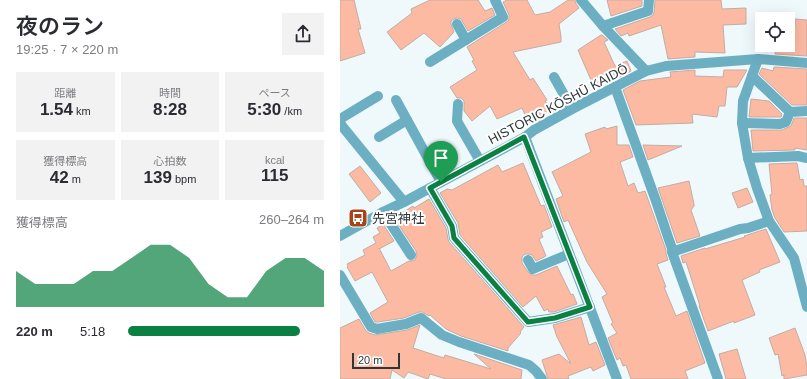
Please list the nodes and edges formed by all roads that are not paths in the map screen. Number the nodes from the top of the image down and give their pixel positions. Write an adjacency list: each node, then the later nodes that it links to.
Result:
1 (495, 0): 6 (street)
2 (581, 0): 5 (street)
3 (649, 0): 5 (street)
4 (457, 24): 6 (street)
5 (603, 26): 10 (street)
6 (466, 40): 8 (street)
7 (758, 59): 9 (street, HISTORIC KŌSHŪ KAIDŌ); 10 (street, HISTORIC KŌSHŪ KAIDŌ); 11 (street)
8 (430, 62)
9 (807, 63)
10 (646, 72): 13 (street, HISTORIC KŌSHŪ KAIDŌ)
11 (752, 76): 19 (street); 22 (street)
12 (554, 77): 17 (street)
13 (615, 87): 17 (street, HISTORIC KŌSHŪ KAIDŌ); 34 (street)
14 (378, 96): 21 (street)
15 (396, 100): 20 (street)
16 (458, 104): 27 (street)
17 (572, 109): 24 (street, HISTORIC KŌSHŪ KAIDŌ)
18 (807, 111): 19 (street)
19 (790, 112): 22 (street)
20 (407, 120): 23 (street); 28 (street)
21 (340, 123): 30 (street)
22 (742, 123): 25 (street)
23 (379, 137)
24 (524, 137): 27 (street, HISTORIC KŌSHŪ KAIDŌ); 35 (street)
25 (748, 158): 26 (street); 32 (street)
26 (807, 158)
27 (480, 161): 28 (street, HISTORIC KŌSHŪ KAIDŌ)
28 (441, 182): 29 (street, HISTORIC KŌSHŪ KAIDŌ)
29 (430, 188): 30 (street, HISTORIC KŌSHŪ KAIDŌ); 40 (street)
30 (404, 202): 31 (street, HISTORIC KŌSHŪ KAIDŌ)
31 (383, 212): 33 (street, HISTORIC KŌSHŪ KAIDŌ); 36 (street)
32 (769, 221): 34 (street); 39 (street)
33 (340, 236)
34 (674, 251): 44 (street)
35 (569, 254): 37 (street); 40 (street)
36 (411, 255)
37 (528, 260)
38 (340, 275): 42 (street)
39 (805, 292): 41 (street)
40 (590, 307): 43 (street)
41 (807, 307)
42 (542, 379)
43 (617, 379)
44 (718, 379)

